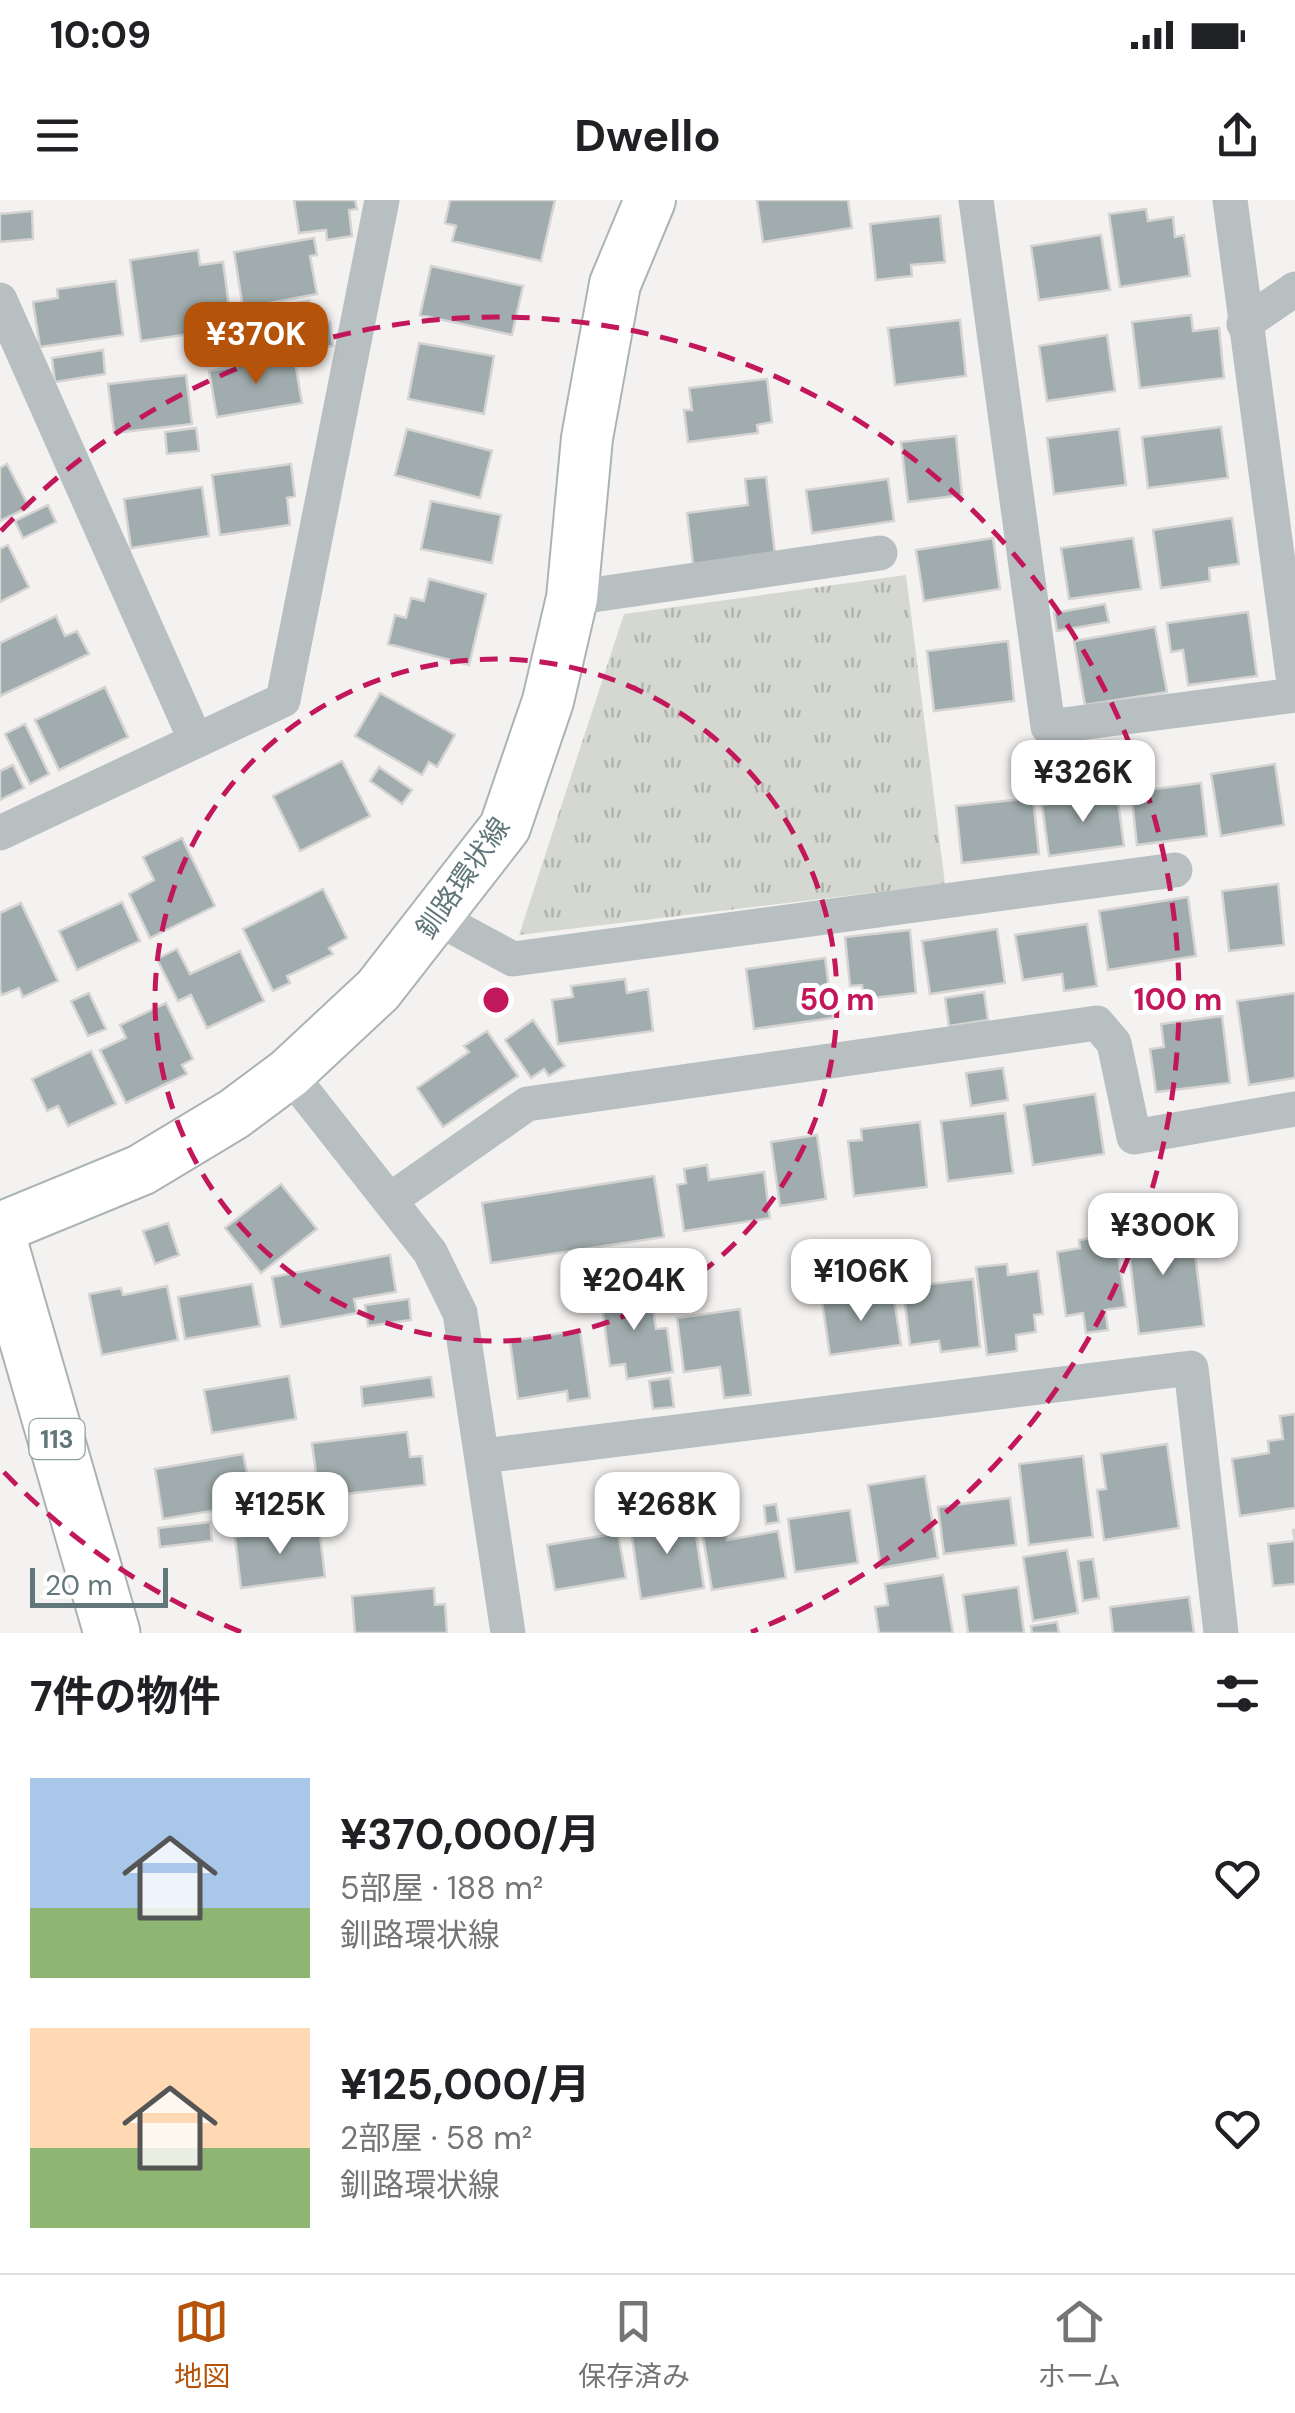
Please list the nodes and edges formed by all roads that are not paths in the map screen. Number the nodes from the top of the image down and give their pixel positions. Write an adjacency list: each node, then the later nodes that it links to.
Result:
1 (382, 200): 11 (street)
2 (650, 200): 9 (street, 釧路環状線)
3 (976, 200): 10 (street)
4 (1230, 200): 7 (street)
5 (1295, 290): 7 (street)
6 (0, 300): 11 (street)
7 (1244, 324): 10 (street)
8 (880, 554): 9 (street)
9 (572, 598): 14 (street, 釧路環状線)
10 (1295, 693)
11 (196, 741): 12 (street)
12 (0, 833)
13 (1175, 870): 14 (street)
14 (437, 918): 15 (street, 釧路環状線)
15 (288, 1073): 17 (street); 18 (street, 釧路環状線)
16 (1295, 1109): 17 (street)
17 (390, 1200): 20 (street)
18 (0, 1228)
19 (0, 1245): 21 (main road, 113)
20 (483, 1456): 22 (street); 23 (street)
21 (112, 1633)
22 (508, 1633)
23 (1221, 1633)

